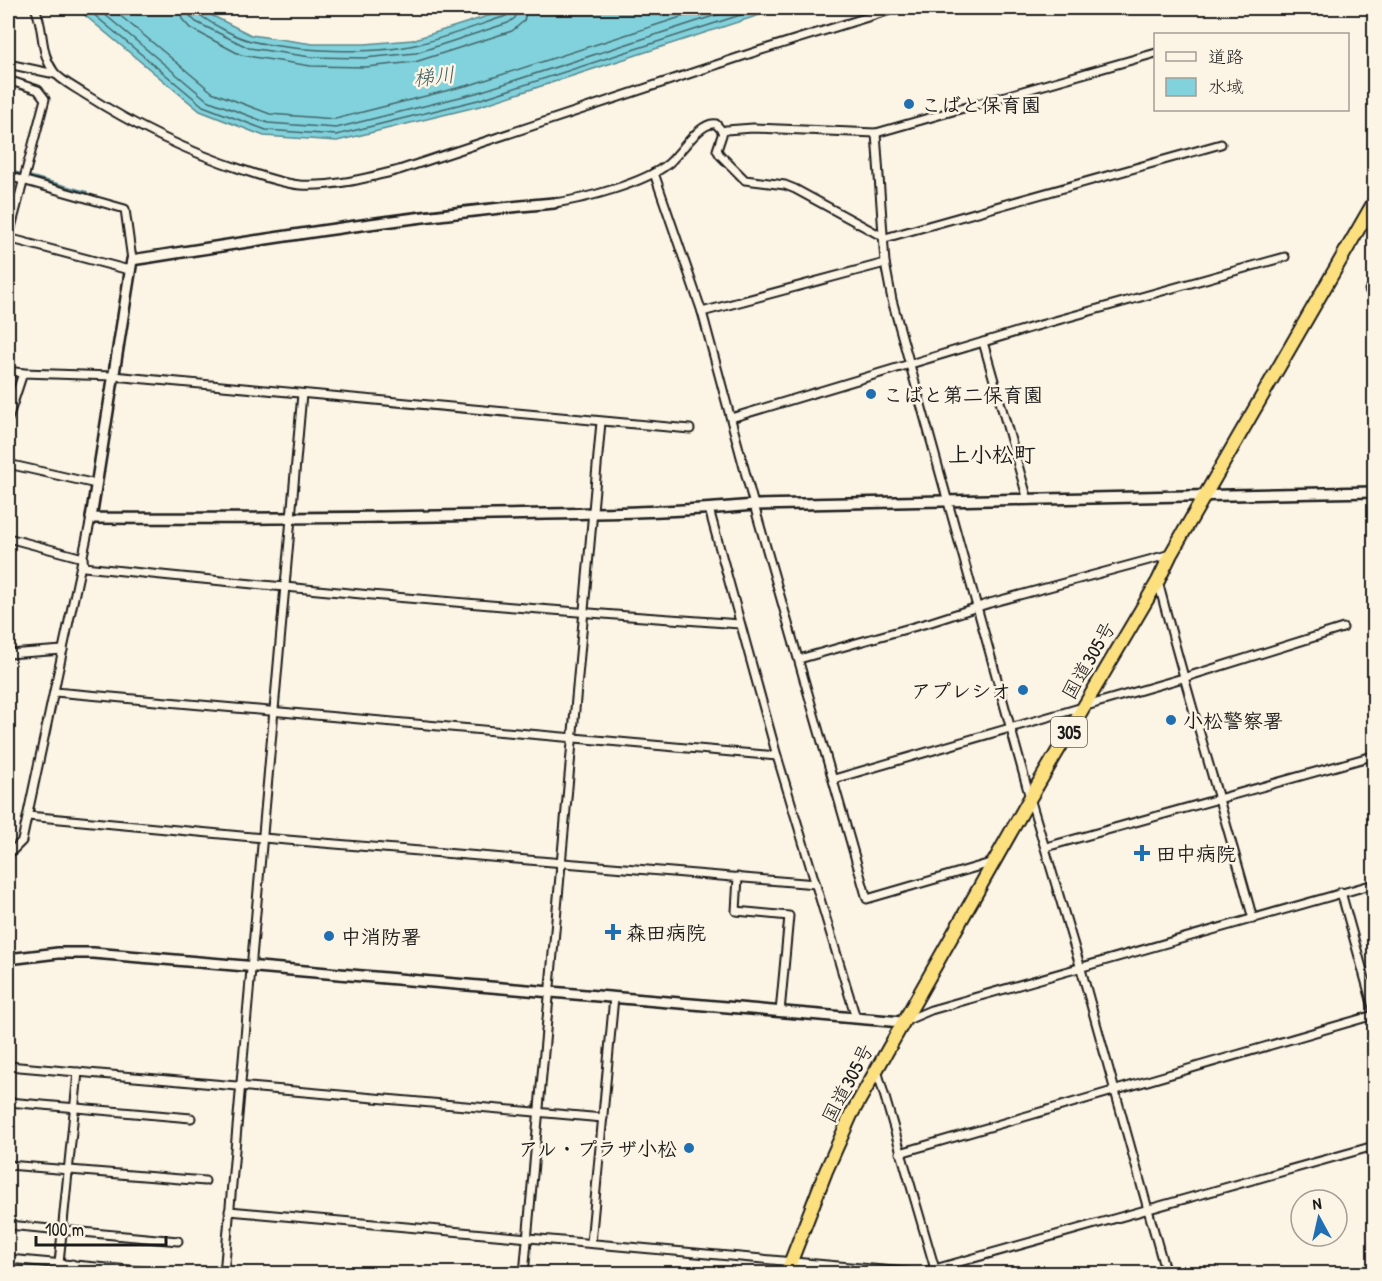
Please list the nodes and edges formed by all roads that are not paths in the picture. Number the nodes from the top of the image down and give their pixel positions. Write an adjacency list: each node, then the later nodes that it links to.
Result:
1 (35, 8): 5 (street)
2 (897, 8): 5 (street)
3 (1154, 53): 8 (street)
4 (8, 64): 5 (street)
5 (55, 74)
6 (8, 80): 12 (street)
7 (723, 132): 8 (street); 10 (street); 16 (street)
8 (876, 133): 16 (street)
9 (1221, 144): 16 (street)
10 (654, 173): 14 (street); 21 (street)
11 (8, 176): 12 (street)
12 (23, 181): 15 (street); 18 (street)
13 (1374, 202): 35 (highway, 国道305号 / 305)
14 (554, 203): 18 (street)
15 (8, 238): 20 (street)
16 (885, 238): 19 (street)
17 (1286, 256): 22 (street)
18 (132, 260): 20 (street)
19 (885, 263): 21 (street); 23 (street)
20 (129, 270): 26 (street)
21 (702, 312): 28 (street)
22 (982, 342): 23 (street); 36 (street)
23 (910, 363): 28 (street); 37 (street)
24 (8, 371): 25 (street)
25 (23, 373): 26 (street); 29 (street)
26 (113, 376): 27 (street); 33 (street)
27 (302, 394): 30 (street); 42 (street)
28 (731, 418): 38 (street)
29 (8, 419)
30 (601, 422): 31 (street); 40 (street)
31 (690, 429)
32 (8, 464): 33 (street)
33 (96, 484): 41 (street)
34 (1374, 492): 35 (street)
35 (1204, 496): 36 (street); 44 (highway, 国道305号 / 305)
36 (1028, 500): 37 (street)
37 (948, 501): 38 (street); 48 (street)
38 (754, 505): 39 (street); 54 (street)
39 (709, 509): 40 (street); 50 (street)
40 (593, 513): 42 (street); 49 (street)
41 (91, 518): 42 (street); 45 (street)
42 (291, 519): 47 (street)
43 (8, 538): 45 (street)
44 (1171, 554): 46 (highway, 国道305号 / 305); 48 (street)
45 (83, 558): 47 (street); 52 (street)
46 (1158, 581): 55 (street); 57 (highway, 国道305号 / 305)
47 (285, 588): 49 (street); 58 (street)
48 (977, 607): 54 (street); 59 (street)
49 (584, 613): 50 (street); 60 (street)
50 (740, 624): 61 (street)
51 (1343, 628): 55 (street)
52 (63, 650): 53 (street); 56 (street)
53 (8, 654)
54 (799, 659): 63 (street)
55 (1183, 678): 57 (street); 65 (street)
56 (55, 692): 58 (street); 66 (street)
57 (1083, 708): 59 (street); 64 (highway, 国道305号 / 305)
58 (274, 711): 60 (street); 67 (street)
59 (1012, 728): 63 (street); 64 (street)
60 (572, 738): 61 (street); 70 (street)
61 (777, 756): 73 (street)
62 (1370, 757): 65 (street)
63 (834, 779): 71 (street)
64 (1030, 798): 68 (street); 71 (highway, 国道305号 / 305)
65 (1220, 800): 68 (street); 76 (street)
66 (28, 816): 67 (street); 69 (street)
67 (263, 838): 70 (street); 78 (street)
68 (1046, 848): 79 (street)
69 (8, 853)
70 (561, 862): 72 (street); 80 (street)
71 (995, 862): 85 (highway, 国道305号 / 305)
72 (738, 877): 73 (street); 82 (street)
73 (816, 884): 84 (street)
74 (1374, 884): 75 (street)
75 (1341, 892): 76 (street); 83 (street)
76 (1252, 919): 79 (street)
77 (8, 959): 78 (street)
78 (250, 966): 80 (street); 89 (street)
79 (1081, 969): 85 (street); 90 (street)
80 (549, 992): 81 (street); 93 (street)
81 (614, 997): 82 (street); 95 (street)
82 (780, 1012): 84 (street)
83 (1374, 1013): 90 (street)
84 (856, 1018): 85 (street)
85 (902, 1022): 87 (highway, 国道305号 / 305)
86 (8, 1066): 88 (street)
87 (877, 1068): 97 (street); 109 (highway, 国道305号 / 305)
88 (78, 1072): 89 (street); 92 (street)
89 (241, 1087): 93 (street); 102 (street)
90 (1116, 1091): 97 (street); 101 (street)
91 (8, 1102): 92 (street)
92 (75, 1107): 94 (street); 99 (street)
93 (539, 1113): 95 (street); 105 (street)
94 (190, 1118)
95 (603, 1118): 107 (street)
96 (1374, 1146): 101 (street)
97 (900, 1153): 112 (street)
98 (8, 1165): 99 (street)
99 (69, 1170): 100 (street); 104 (street)
100 (205, 1181)
101 (1149, 1210): 112 (street); 120 (street)
102 (229, 1211): 105 (street); 117 (street)
103 (8, 1225): 104 (street)
104 (63, 1231): 106 (street); 110 (street)
105 (527, 1237): 107 (street); 118 (street)
106 (178, 1241)
107 (591, 1243): 109 (street)
108 (8, 1259): 110 (street)
109 (790, 1260): 114 (street); 119 (highway, 国道305号 / 305)
110 (59, 1263): 111 (street)
111 (72, 1264): 113 (street); 115 (street)
112 (935, 1269): 114 (street)
113 (105, 1270): 116 (street)
114 (926, 1273)
115 (72, 1274)
116 (174, 1274)
117 (224, 1274)
118 (524, 1274)
119 (786, 1274)
120 (1166, 1274)

